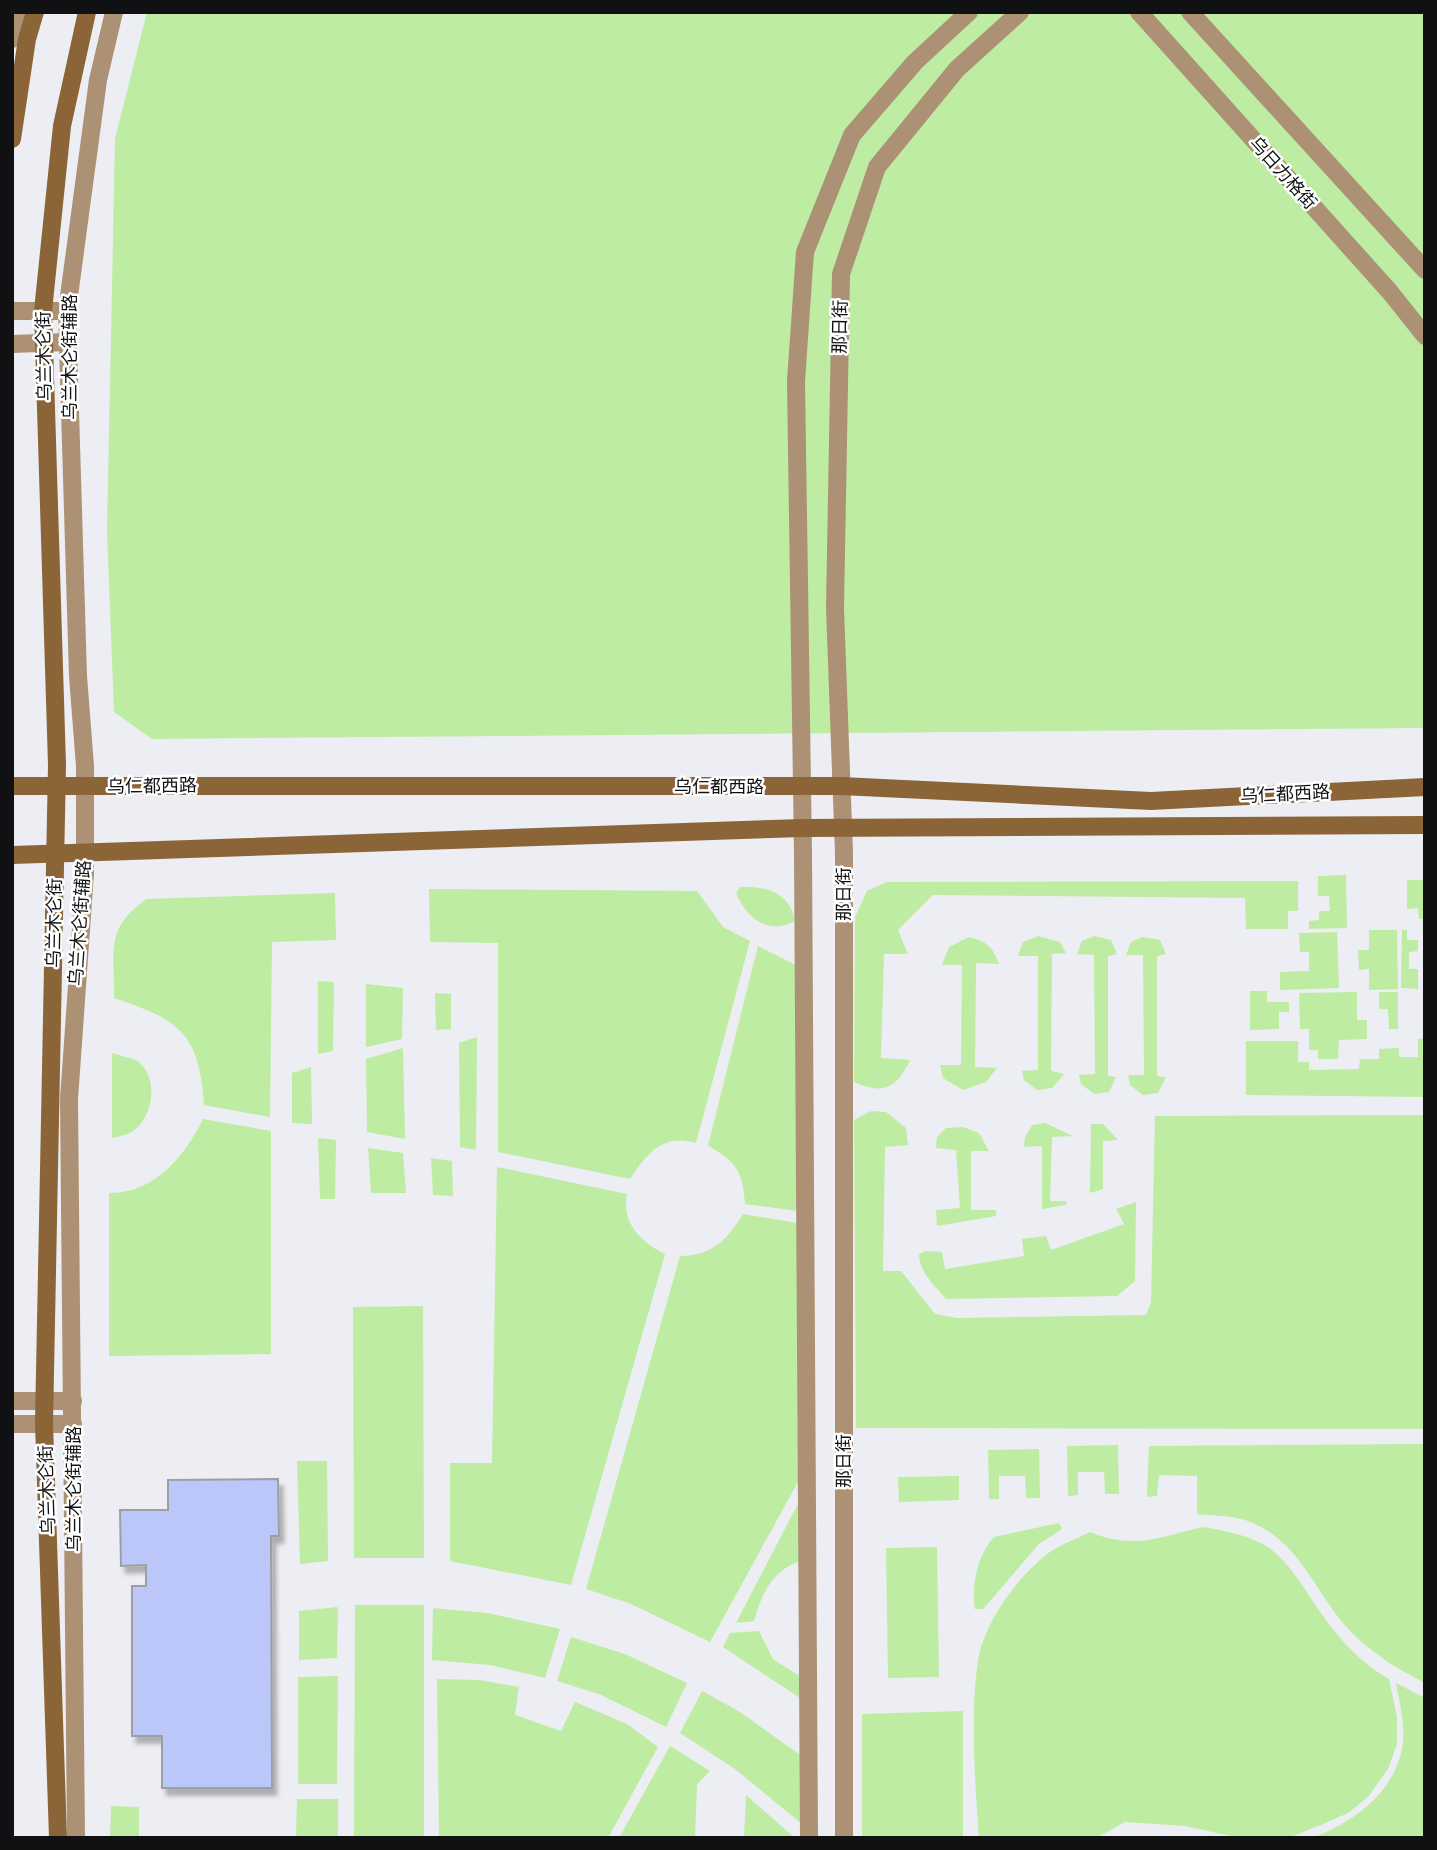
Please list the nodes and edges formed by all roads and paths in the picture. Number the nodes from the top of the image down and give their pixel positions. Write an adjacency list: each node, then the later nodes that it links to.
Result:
1 (19, 12): 9 (street)
2 (35, 12): 10 (main road)
3 (87, 12): 13 (main road, 乌兰木仑街)
4 (114, 12): 14 (street, 乌兰木仑街辅路)
5 (969, 12): 23 (street, 那日街)
6 (1020, 12): 20 (street, 那日街)
7 (1139, 12): 15 (street, 乌日力格街)
8 (1190, 12): 11 (street)
9 (12, 38)
10 (12, 139)
11 (1425, 270)
12 (12, 311): 13 (street)
13 (43, 311): 14 (street); 16 (main road, 乌兰木仑街)
14 (67, 311): 17 (street, 乌兰木仑街辅路)
15 (1425, 336)
16 (43, 342): 17 (street); 18 (street); 21 (main road, 乌兰木仑街)
17 (67, 342): 22 (street, 乌兰木仑街辅路)
18 (12, 344)
19 (12, 786): 21 (main road, 乌仁都西路)
20 (841, 786): 23 (main road, 乌仁都西路); 24 (main road, 乌仁都西路); 27 (street, 那日街)
21 (57, 787): 22 (main road, 乌仁都西路); 30 (main road, 乌兰木仑街)
22 (84, 787): 23 (main road, 乌仁都西路); 28 (street, 乌兰木仑街辅路)
23 (802, 787): 26 (street, 那日街)
24 (1425, 787)
25 (1425, 825): 27 (main road, 乌仁都西路)
26 (802, 828): 27 (main road, 乌仁都西路); 28 (main road, 乌仁都西路); 39 (street, 那日街)
27 (842, 828): 40 (street, 那日街)
28 (85, 852): 30 (main road, 乌仁都西路); 33 (street, 乌兰木仑街辅路)
29 (12, 855): 30 (main road, 乌仁都西路)
30 (54, 855): 32 (main road, 乌兰木仑街)
31 (12, 1401): 32 (street)
32 (44, 1401): 33 (street); 34 (main road, 乌兰木仑街)
33 (73, 1401): 36 (street, 乌兰木仑街辅路)
34 (44, 1423): 35 (street); 36 (street); 37 (main road, 乌兰木仑街)
35 (12, 1424)
36 (74, 1424): 38 (street, 乌兰木仑街辅路)
37 (58, 1838)
38 (76, 1838)
39 (809, 1838)
40 (844, 1838)

